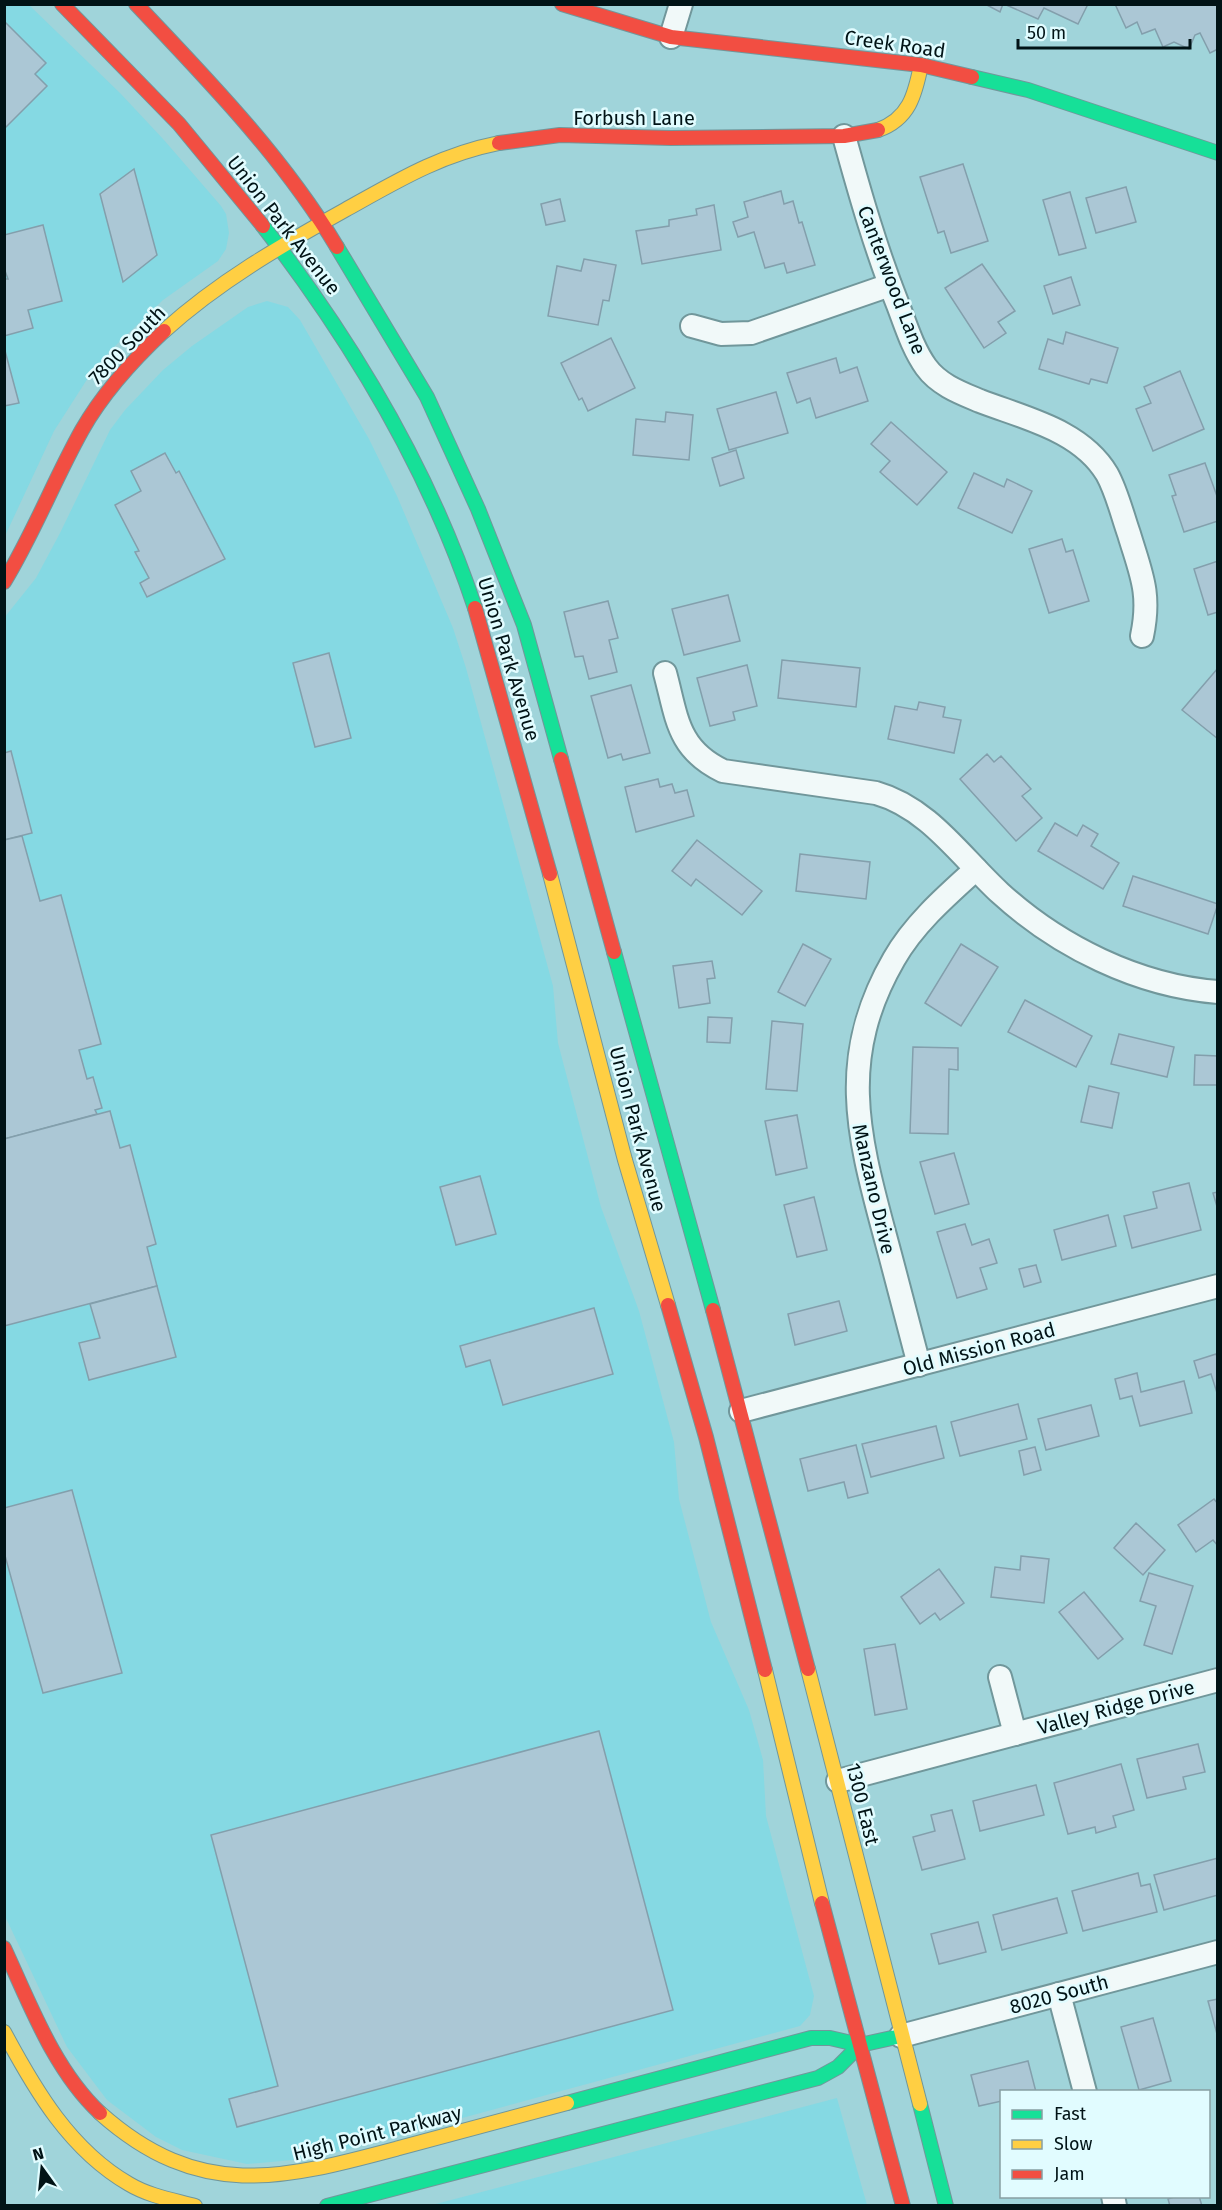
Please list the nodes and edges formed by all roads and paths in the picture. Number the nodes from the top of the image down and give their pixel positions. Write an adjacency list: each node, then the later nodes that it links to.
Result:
1 (62, 4): 10 (main road, Union Park Avenue)
2 (136, 4): 9 (main road, Union Park Avenue)
3 (562, 4): 5 (main road, Creek Road)
4 (681, 4): 5 (street)
5 (671, 37): 6 (main road, Creek Road)
6 (921, 65): 7 (main road, Forbush Lane); 8 (main road, Creek Road)
7 (844, 136): 9 (main road, Forbush Lane); 11 (street, Canterwood Lane)
8 (1218, 153)
9 (322, 222): 10 (main road, 7800 South); 18 (main road, Union Park Avenue)
10 (279, 248): 13 (main road, Union Park Avenue); 15 (main road, 7800 South)
11 (890, 285): 12 (street); 17 (street, Canterwood Lane)
12 (692, 326)
13 (455, 551): 14 (main road); 34 (main road, Union Park Avenue)
14 (473, 560)
15 (4, 582)
16 (507, 624): 18 (main road)
17 (1142, 636)
18 (533, 658): 24 (main road, Union Park Avenue)
19 (665, 673): 20 (street)
20 (976, 869): 21 (street); 23 (street, Manzano Drive)
21 (1218, 992)
22 (1218, 1286): 23 (street, Old Mission Road)
23 (919, 1365): 24 (street, Old Mission Road)
24 (741, 1412): 28 (main road, 1300 East)
25 (1000, 1677): 27 (street, Valley Ridge Drive)
26 (1218, 1680): 27 (street, Valley Ridge Drive)
27 (1015, 1734): 28 (street, Valley Ridge Drive)
28 (838, 1781): 33 (main road, 1300 East)
29 (4, 1948): 34 (main road, High Point Parkway)
30 (1218, 1952): 31 (street, 8020 South)
31 (1059, 1994): 33 (street, 8020 South); 35 (street)
32 (4, 2032): 36 (main road)
33 (901, 2036): 34 (main road, High Point Parkway); 39 (main road, 1300 East)
34 (860, 2045): 37 (main road); 38 (main road)
35 (1085, 2090)
36 (195, 2205)
37 (327, 2205)
38 (903, 2205)
39 (946, 2205)

